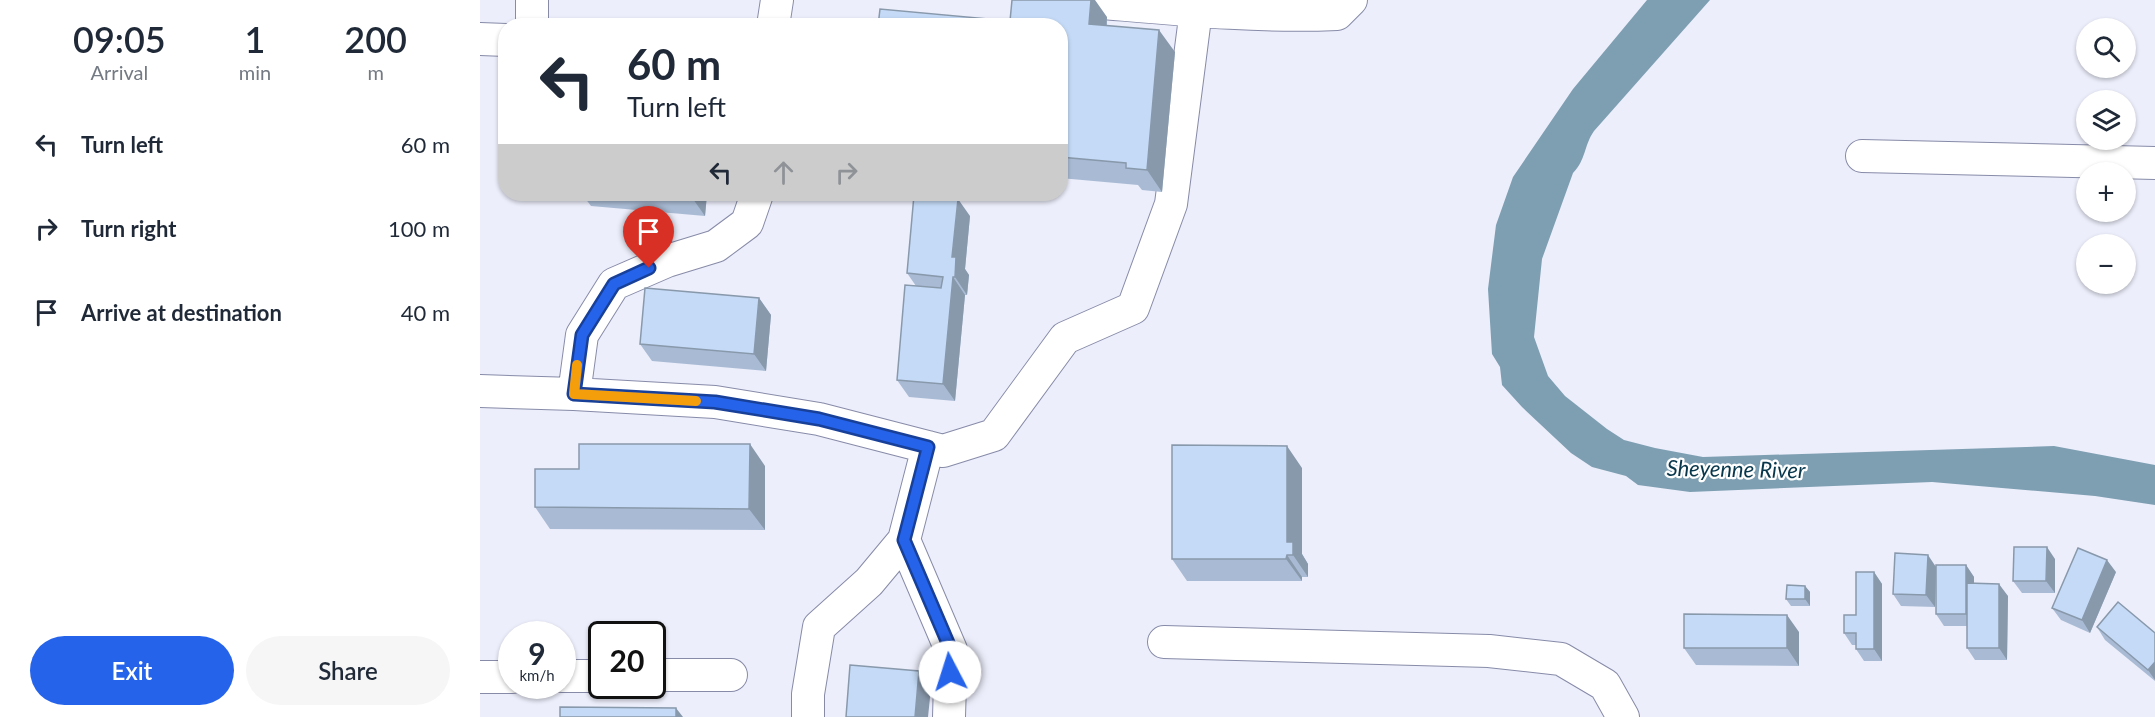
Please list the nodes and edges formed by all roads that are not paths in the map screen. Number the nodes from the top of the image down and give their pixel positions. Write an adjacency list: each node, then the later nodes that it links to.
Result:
1 (532, 0): 6 (lane)
2 (777, 0): 7 (lane)
3 (1068, 0): 5 (lane)
4 (1351, 0): 5 (lane)
5 (1196, 10): 15 (lane)
6 (532, 18)
7 (774, 18)
8 (480, 39): 9 (lane)
9 (498, 40)
10 (1862, 156): 11 (lane)
11 (2155, 163)
12 (755, 201): 14 (lane)
13 (480, 391): 14 (lane)
14 (574, 394): 15 (lane)
15 (928, 447): 16 (lane)
16 (904, 540): 22 (lane); 23 (lane)
17 (1164, 642): 24 (lane)
18 (666, 675): 19 (lane)
19 (731, 675)
20 (480, 677): 21 (lane)
21 (498, 677)
22 (808, 717)
23 (949, 717)
24 (1623, 717)

